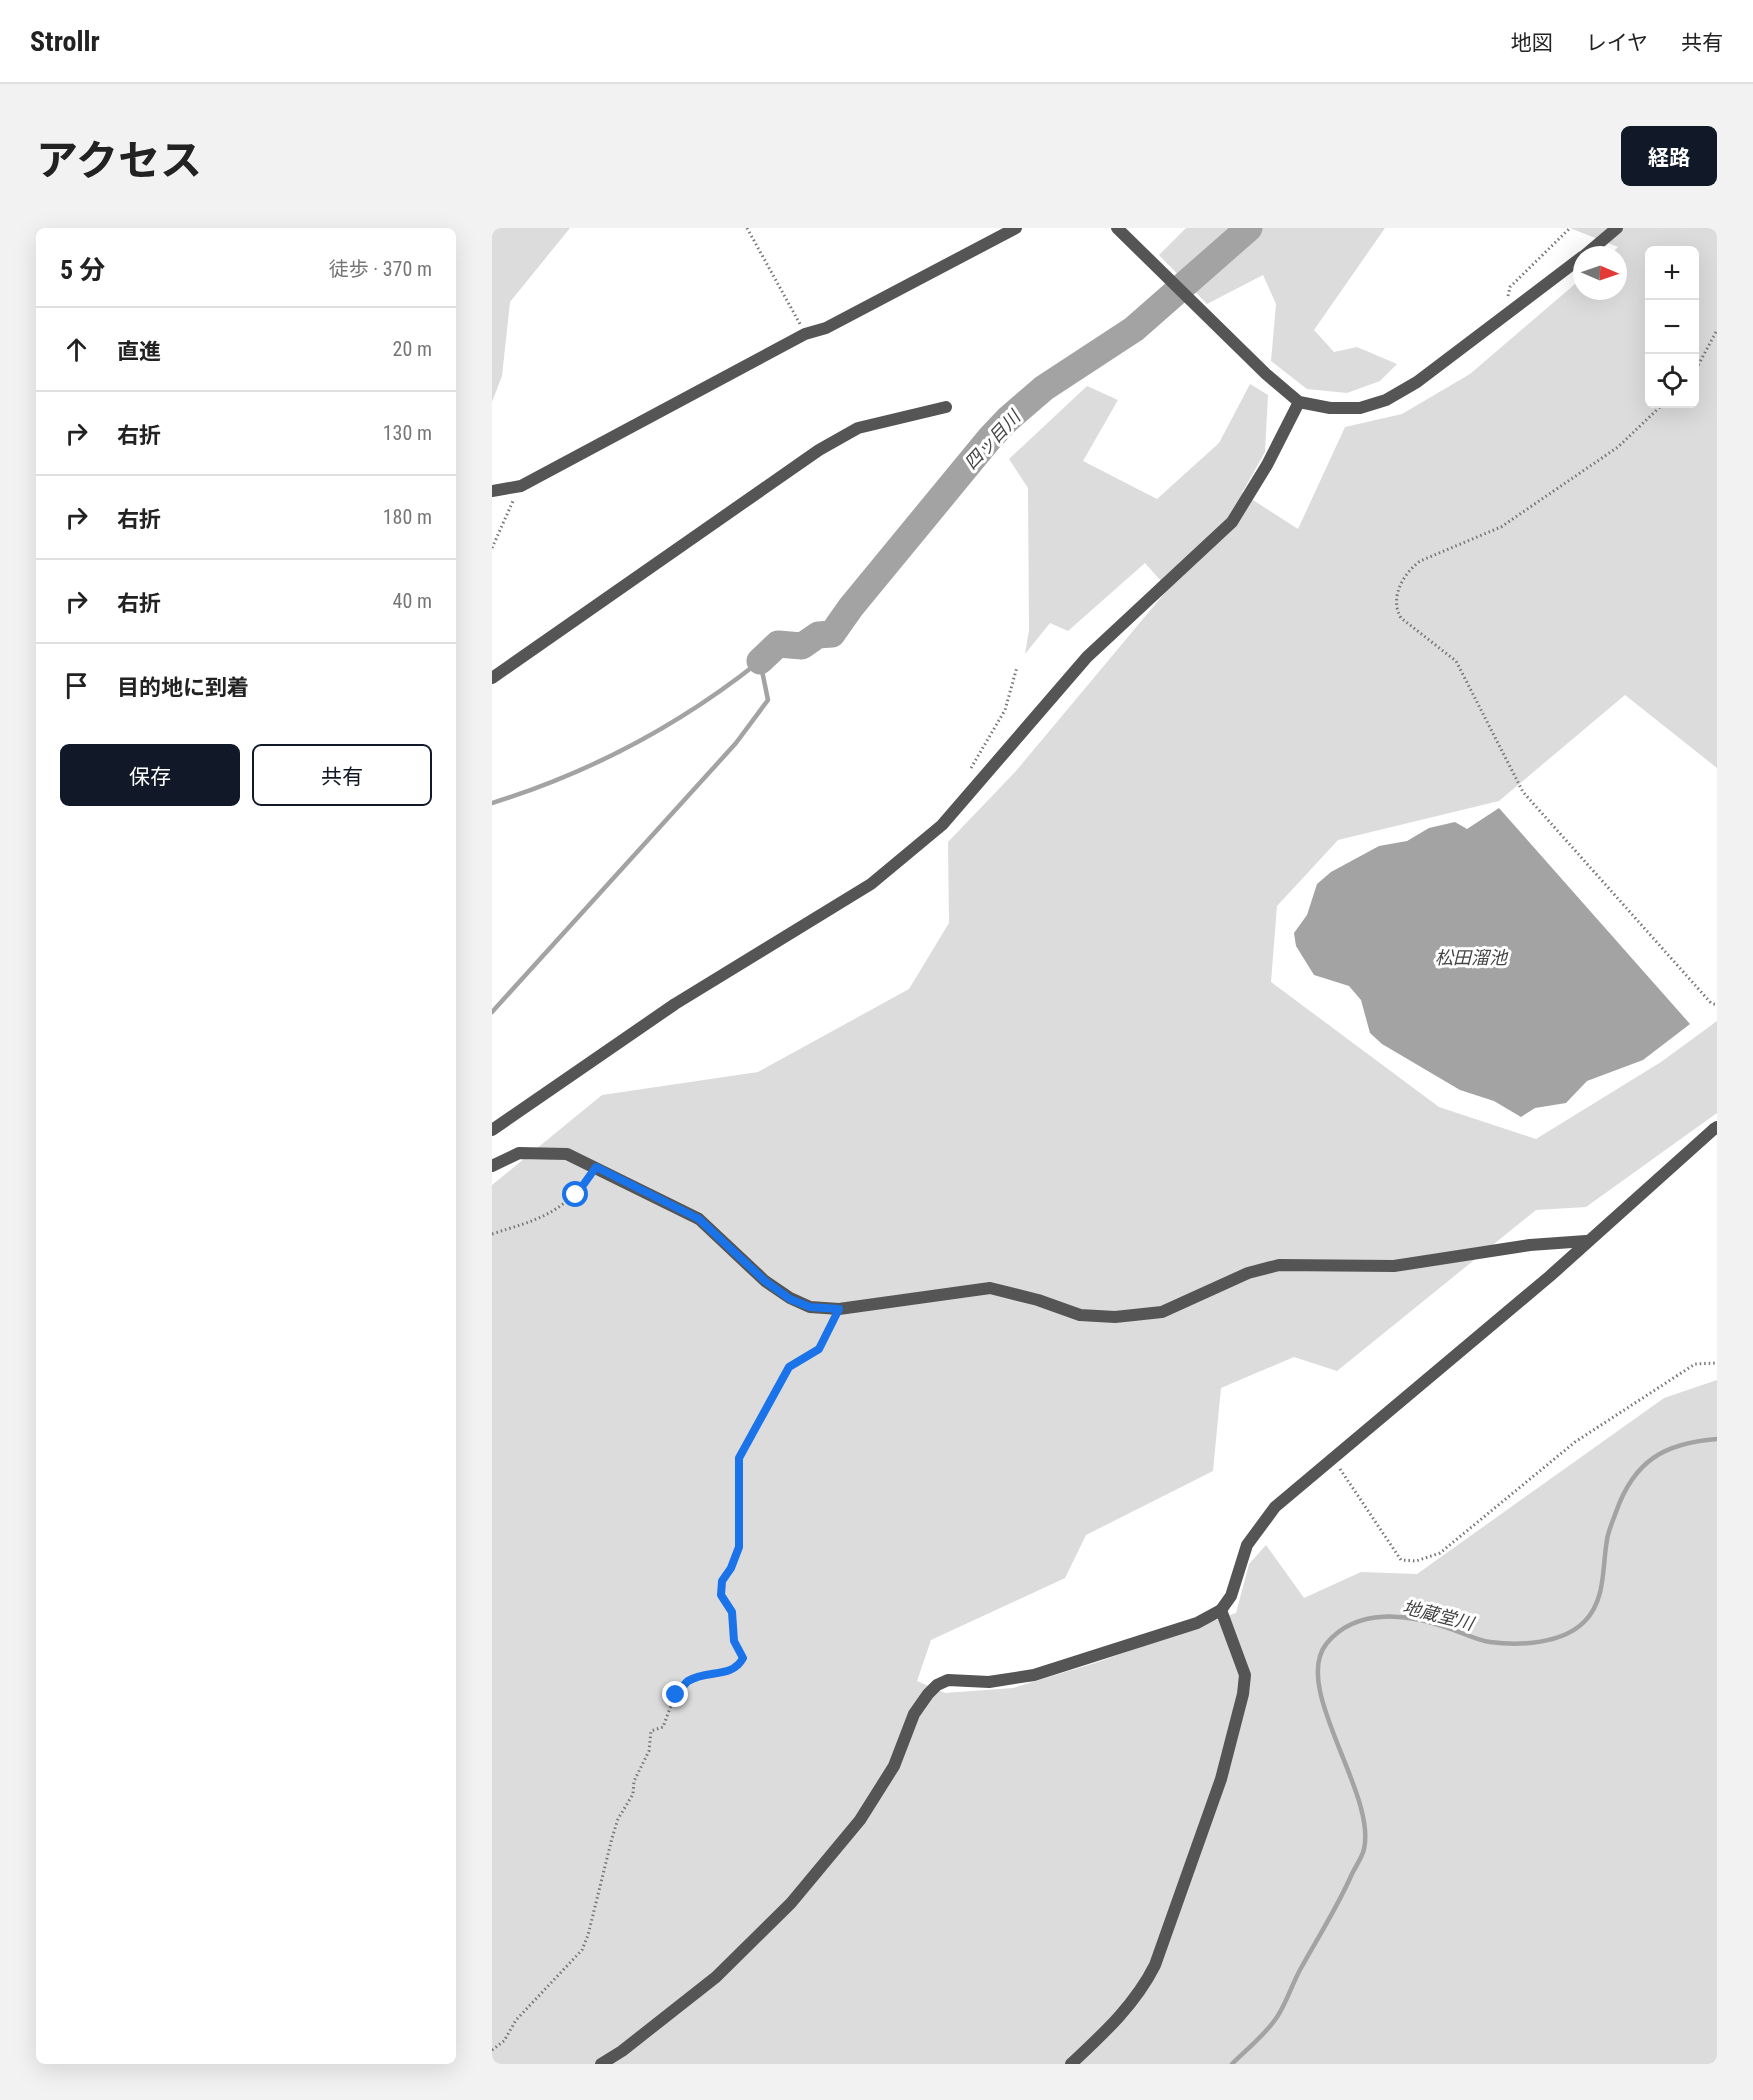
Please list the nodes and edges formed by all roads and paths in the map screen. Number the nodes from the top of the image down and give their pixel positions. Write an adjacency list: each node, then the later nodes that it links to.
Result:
1 (747, 228): 10 (path)
2 (1016, 228): 10 (street)
3 (1117, 228): 12 (street)
4 (1570, 228): 8 (path)
5 (1617, 228): 6 (street)
6 (1595, 246)
7 (1573, 264): 8 (street)
8 (1513, 309): 12 (street)
9 (1717, 330): 11 (path)
10 (805, 334): 15 (street)
11 (1699, 365)
12 (1299, 402): 23 (street)
13 (946, 407): 19 (street)
14 (1659, 408): 21 (path)
15 (521, 486): 16 (street); 17 (path)
16 (492, 491)
17 (492, 548)
18 (1017, 667): 20 (path)
19 (492, 678)
20 (965, 777)
21 (1717, 1005)
22 (1716, 1128): 27 (street)
23 (492, 1130)
24 (492, 1166): 25 (street)
25 (596, 1167): 26 (path); 28 (street)
26 (492, 1234)
27 (1586, 1241): 28 (street); 30 (street)
28 (839, 1309): 32 (path)
29 (1717, 1363): 30 (path)
30 (1332, 1458): 31 (street)
31 (1221, 1610): 33 (street); 34 (street)
32 (492, 2050)
33 (601, 2064)
34 (1071, 2064)

